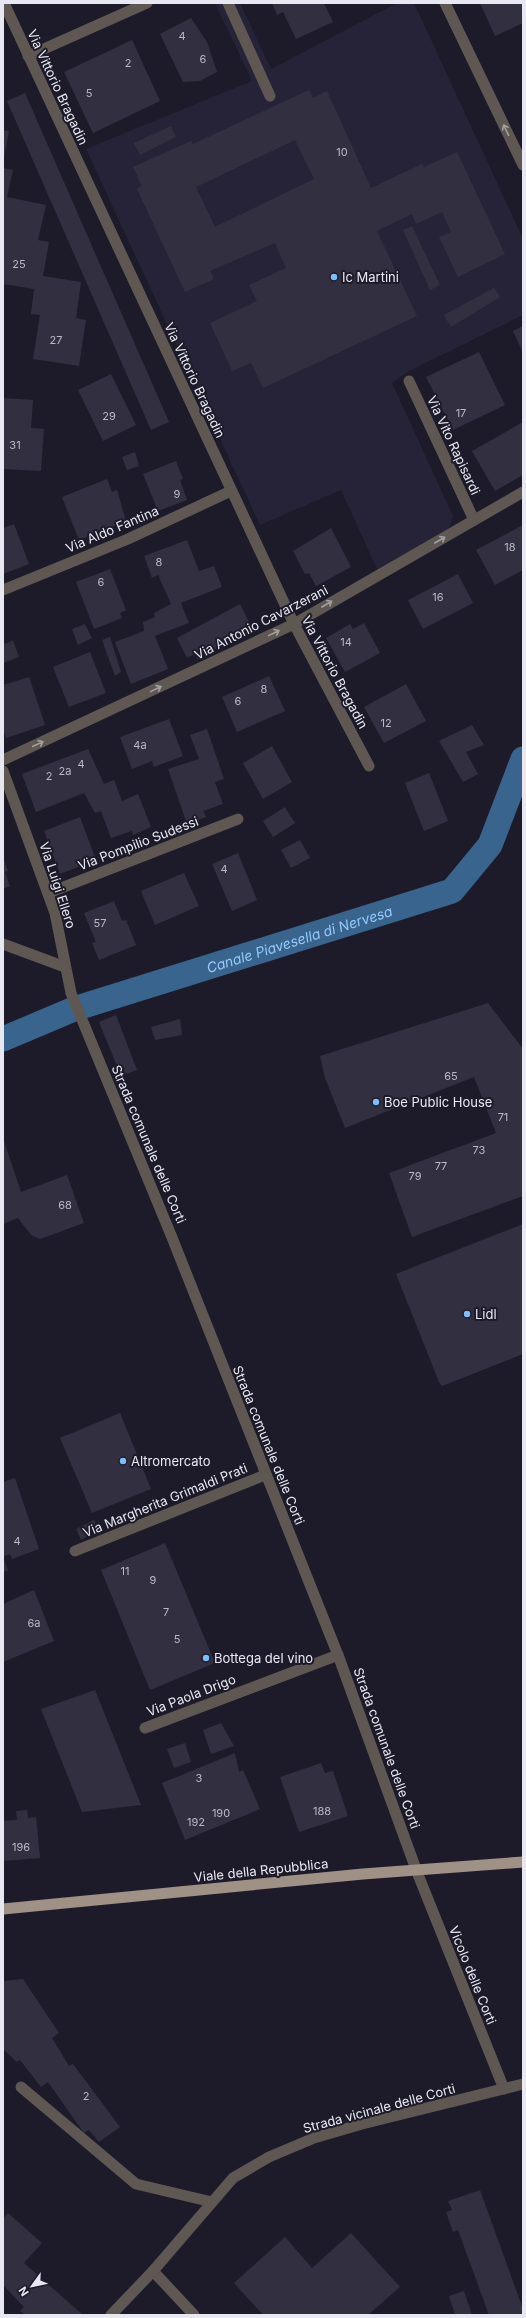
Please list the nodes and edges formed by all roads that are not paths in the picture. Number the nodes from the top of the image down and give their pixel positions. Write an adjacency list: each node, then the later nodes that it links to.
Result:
1 (4, 3): 5 (street, Via Vittorio Bragadin)
2 (147, 3): 5 (street)
3 (228, 3): 6 (street)
4 (445, 3): 7 (street, one-way to 4)
5 (28, 56): 9 (street, Via Vittorio Bragadin)
6 (270, 96)
7 (523, 166)
8 (409, 381): 11 (street, Via Vito Rapisardi)
9 (231, 491): 12 (street, Via Aldo Fantina); 13 (street, Via Vittorio Bragadin)
10 (523, 492): 11 (street, Via Antonio Cavarzerani)
11 (474, 520): 13 (street, Via Antonio Cavarzerani, one-way to 11)
12 (3, 590)
13 (294, 624): 14 (street, Via Antonio Cavarzerani, one-way to 13); 15 (street, Via Vittorio Bragadin)
14 (3, 760)
15 (369, 766)
16 (3, 771): 18 (street, Via Luigi Ellero)
17 (238, 819): 18 (street, Via Pompilio Sudessi)
18 (48, 893): 20 (street, Via Luigi Ellero)
19 (3, 944): 20 (street)
20 (65, 967): 21 (street, Via Luigi Ellero)
21 (87, 1032): 22 (street, Strada comunale delle Corti)
22 (265, 1475): 23 (street, Via Margherita Grimaldi Prati); 24 (street, Strada comunale delle Corti)
23 (75, 1551)
24 (338, 1655): 25 (street, Via Paola Drigo); 27 (street, Strada comunale delle Corti)
25 (145, 1728)
26 (523, 1862): 27 (main road, Viale della Repubblica)
27 (417, 1872): 28 (main road, Viale della Repubblica); 31 (street, Vicolo delle Corti)
28 (3, 1909)
29 (523, 2084): 31 (street, Strada vicinale delle Corti)
30 (21, 2087): 32 (street)
31 (504, 2089): 32 (street, Strada vicinale delle Corti)
32 (212, 2202): 33 (street, Strada vicinale delle Corti)
33 (153, 2271): 34 (street, Strada vicinale delle Corti); 35 (street)
34 (111, 2315)
35 (194, 2315)

